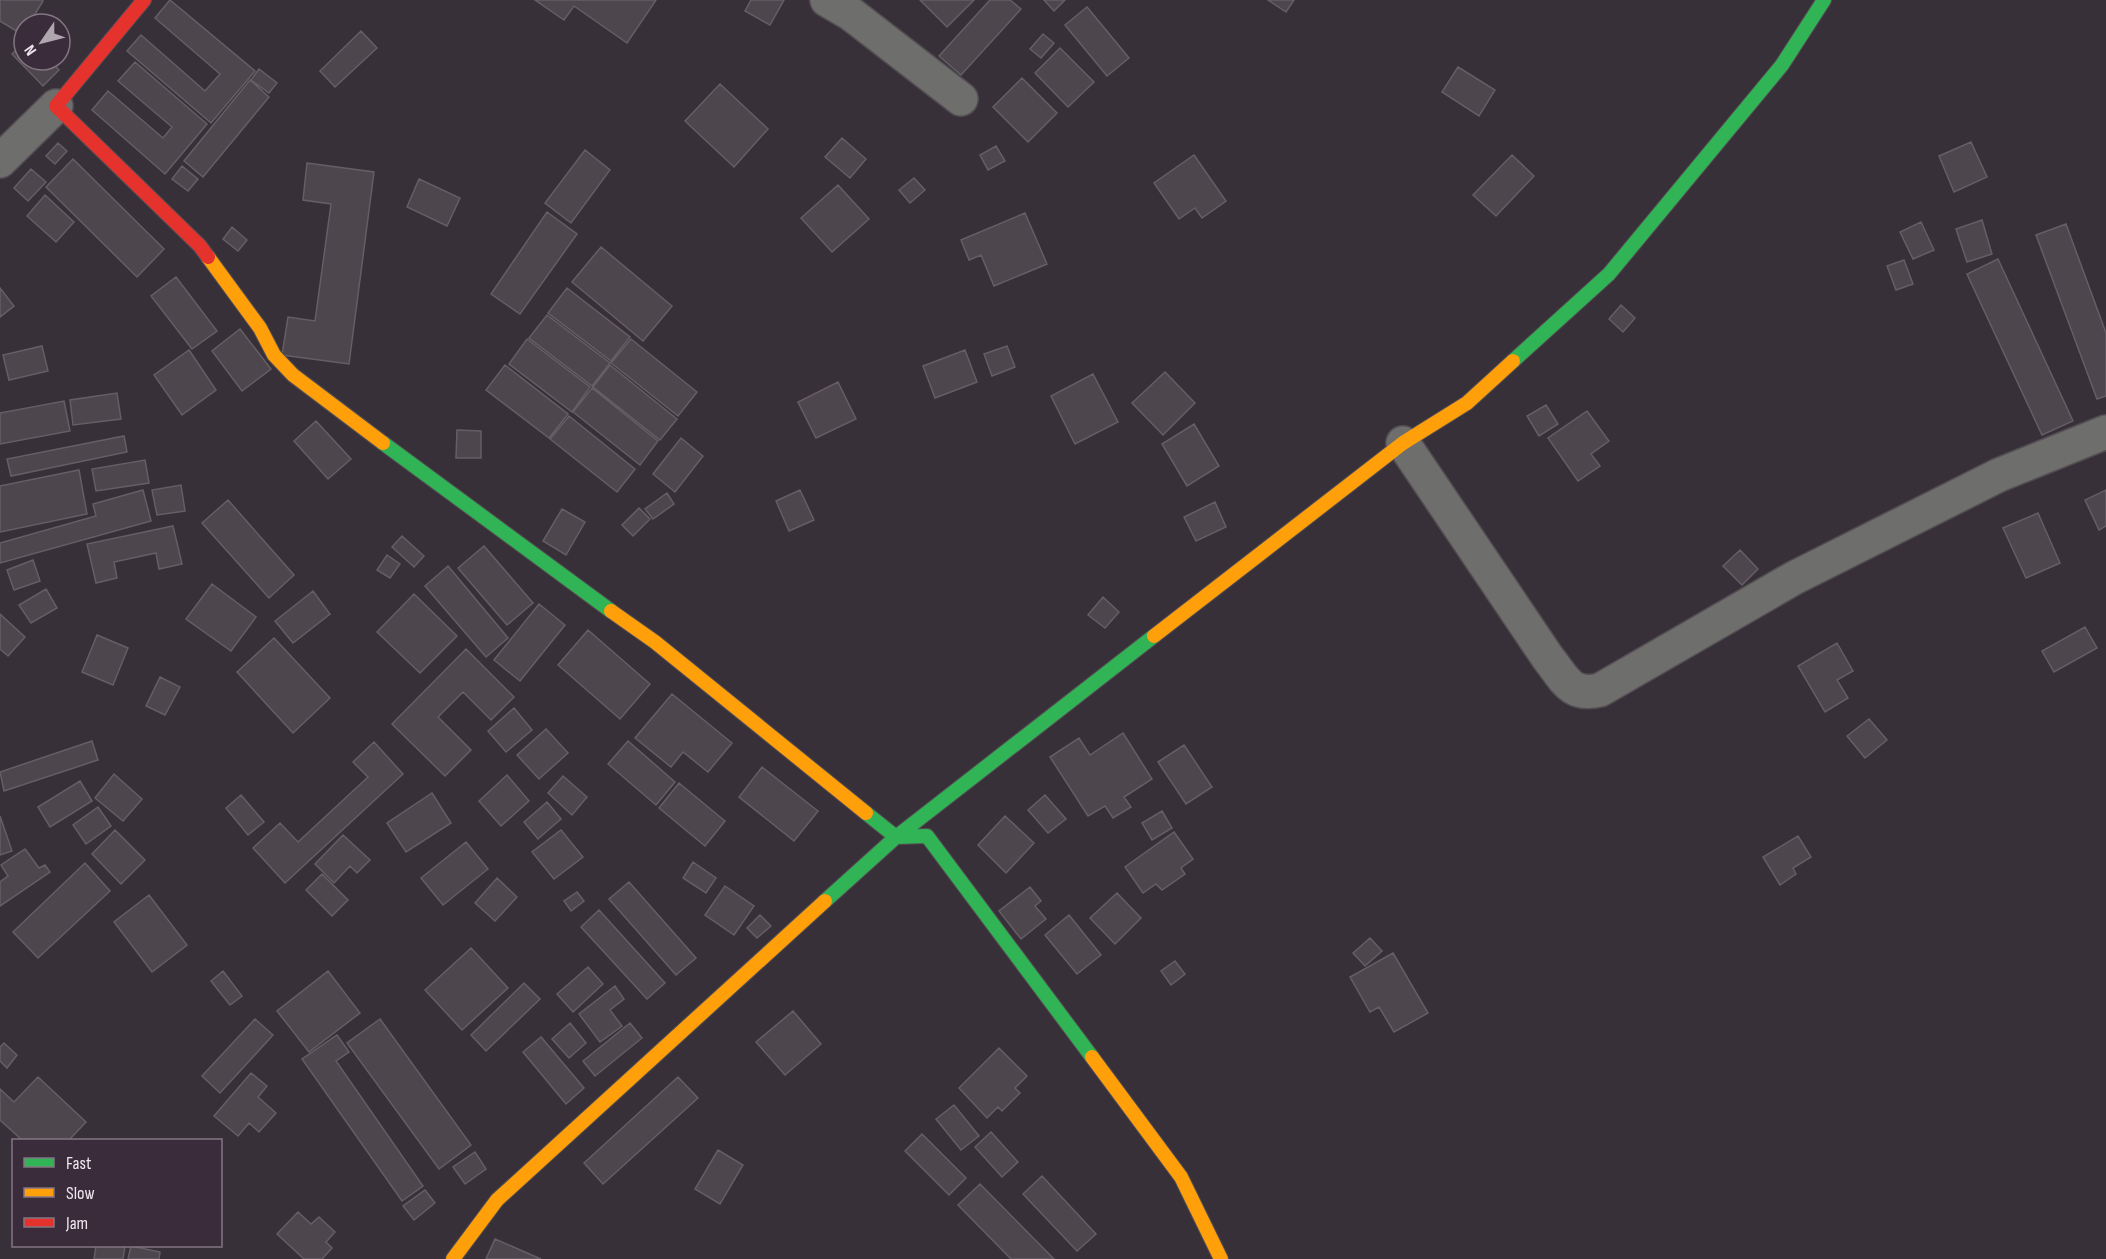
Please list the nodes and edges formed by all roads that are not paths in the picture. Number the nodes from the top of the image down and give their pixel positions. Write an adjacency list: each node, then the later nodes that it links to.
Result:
1 (144, 0): 5 (street)
2 (827, 0): 4 (street)
3 (1824, 0): 8 (street)
4 (961, 99)
5 (56, 106): 6 (street); 9 (street)
6 (0, 161)
7 (2106, 432): 8 (street)
8 (1403, 442): 9 (street)
9 (896, 837): 10 (street); 11 (street)
10 (453, 1259)
11 (1221, 1259)

